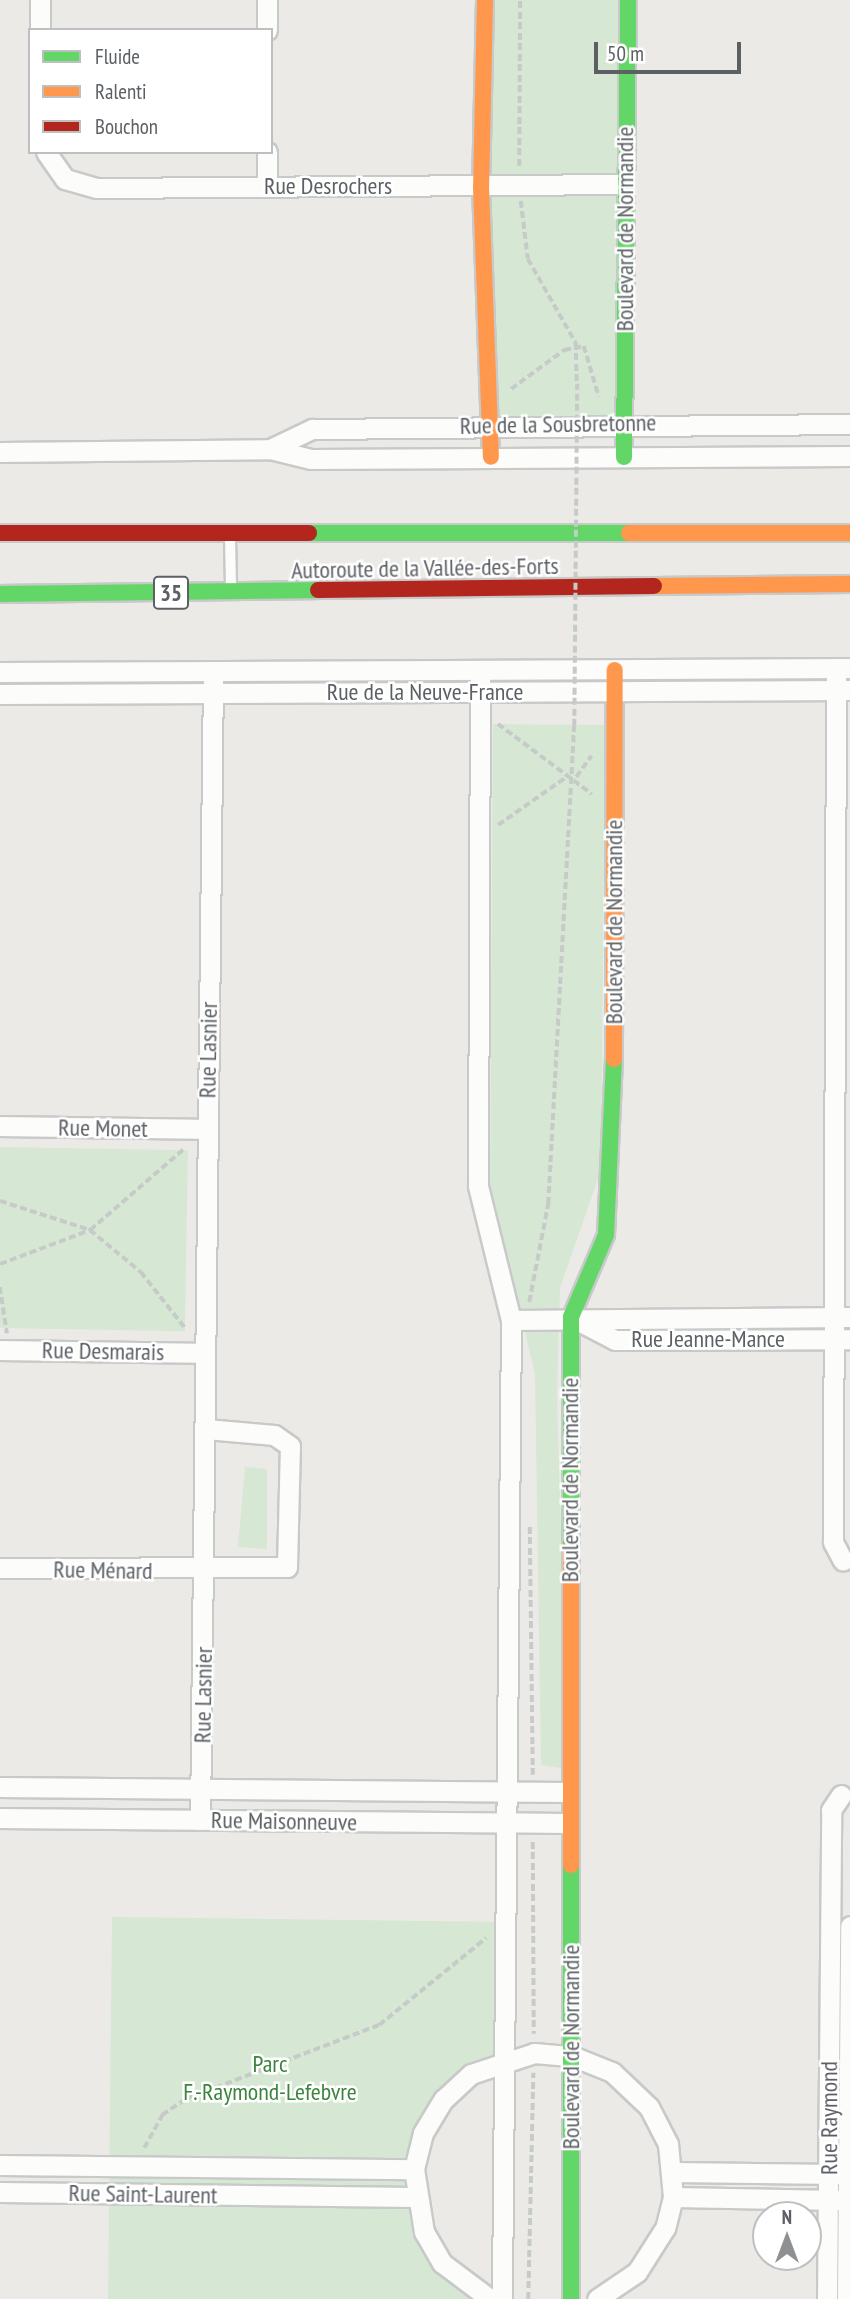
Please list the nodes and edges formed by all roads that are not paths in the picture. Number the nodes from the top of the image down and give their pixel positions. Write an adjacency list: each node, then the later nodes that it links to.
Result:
1 (40, 0): 5 (street)
2 (267, 0): 6 (street)
3 (485, 0): 11 (main road)
4 (628, 0): 9 (main road, Boulevard de Normandie)
5 (40, 28)
6 (267, 28)
7 (47, 154): 10 (street, Rue Desrochers)
8 (267, 154): 10 (street)
9 (624, 184): 11 (street, Rue Desrochers); 12 (main road, Boulevard de Normandie)
10 (267, 186): 11 (street, Rue Desrochers)
11 (481, 187): 14 (main road)
12 (624, 424): 13 (street, Rue de la Sousbretonne); 14 (street, Rue de la Sousbretonne); 19 (main road, Boulevard de Normandie)
13 (850, 424)
14 (490, 425): 15 (street, Rue de la Sousbretonne); 18 (main road)
15 (270, 449): 16 (street, Rue de la Sousbretonne); 18 (street, Rue de la Sousbretonne)
16 (0, 452)
17 (850, 456): 19 (street, Rue de la Sousbretonne)
18 (491, 457): 19 (street, Rue de la Sousbretonne)
19 (624, 457)
20 (230, 532): 21 (main road, Autoroute de la Vallée-des-Forts); 22 (main road, Autoroute de la Vallée-des-Forts); 24 (lane)
21 (0, 533)
22 (850, 533)
23 (850, 584): 24 (main road, Autoroute de la Vallée-des-Forts / 35)
24 (231, 593): 25 (main road, Autoroute de la Vallée-des-Forts / 35)
25 (0, 594)
26 (843, 668): 28 (street, Rue de la Neuve-France); 31 (street)
27 (480, 670): 28 (street, Rue de la Neuve-France); 29 (street, Rue de la Neuve-France); 33 (street)
28 (615, 670): 32 (main road, Boulevard de Normandie)
29 (213, 671): 30 (street, Rue de la Neuve-France); 34 (street, Rue Lasnier)
30 (0, 672)
31 (843, 689): 32 (street, Rue de la Neuve-France); 36 (street)
32 (615, 690): 33 (street, Rue de la Neuve-France); 39 (main road, Boulevard de Normandie)
33 (480, 691): 34 (street, Rue de la Neuve-France); 41 (street)
34 (213, 693): 35 (street, Rue de la Neuve-France); 38 (street, Rue Lasnier)
35 (0, 694)
36 (843, 978): 40 (street)
37 (0, 1126): 38 (street, Rue Monet)
38 (206, 1129): 44 (street, Rue Lasnier)
39 (571, 1317): 40 (street, Rue Jeanne-Mance); 41 (street, Rue Jeanne-Mance); 42 (street, Rue Jeanne-Mance); 52 (main road, Boulevard de Normandie)
40 (842, 1317): 42 (street)
41 (520, 1321): 51 (street)
42 (843, 1339): 46 (street)
43 (4, 1350): 44 (street, Rue Desmarais)
44 (205, 1353): 45 (street, Rue Lasnier)
45 (206, 1429): 48 (street, Rue Lasnier); 48 (street)
46 (848, 1559)
47 (0, 1569): 48 (street, Rue Ménard)
48 (206, 1571): 50 (street, Rue Lasnier)
49 (0, 1787): 50 (street, Rue Maisonneuve)
50 (201, 1789): 51 (street, Rue Maisonneuve); 55 (street, Rue Lasnier)
51 (503, 1792): 52 (street, Rue Maisonneuve); 56 (street)
52 (568, 1792): 57 (main road, Boulevard de Normandie)
53 (847, 1801): 59 (street, Rue Raymond)
54 (0, 1818): 55 (street, Rue Maisonneuve)
55 (200, 1820): 56 (street, Rue Maisonneuve)
56 (503, 1823): 57 (street, Rue Maisonneuve); 61 (street)
57 (568, 1823): 60 (main road, Boulevard de Normandie)
58 (850, 1926): 59 (street, Rue Raymond)
59 (840, 1938): 66 (street, Rue Raymond)
60 (572, 2056): 61 (street); 65 (street); 74 (main road, Boulevard de Normandie)
61 (506, 2058): 64 (street); 73 (street)
62 (0, 2165): 63 (street, Rue Saint-Laurent)
63 (286, 2168): 64 (street, Rue Saint-Laurent); 68 (street)
64 (414, 2169): 69 (street)
65 (673, 2172): 66 (street); 70 (street)
66 (842, 2174): 71 (street, Rue Raymond)
67 (0, 2192): 68 (street, Rue Saint-Laurent)
68 (286, 2195): 69 (street, Rue Saint-Laurent)
69 (414, 2197): 72 (street)
70 (673, 2197): 71 (street); 75 (street)
71 (842, 2200): 76 (street, Rue Raymond); 77 (street, Rue Raymond)
72 (490, 2299)
73 (502, 2299)
74 (571, 2299)
75 (597, 2299)
76 (827, 2299)
77 (847, 2299)

